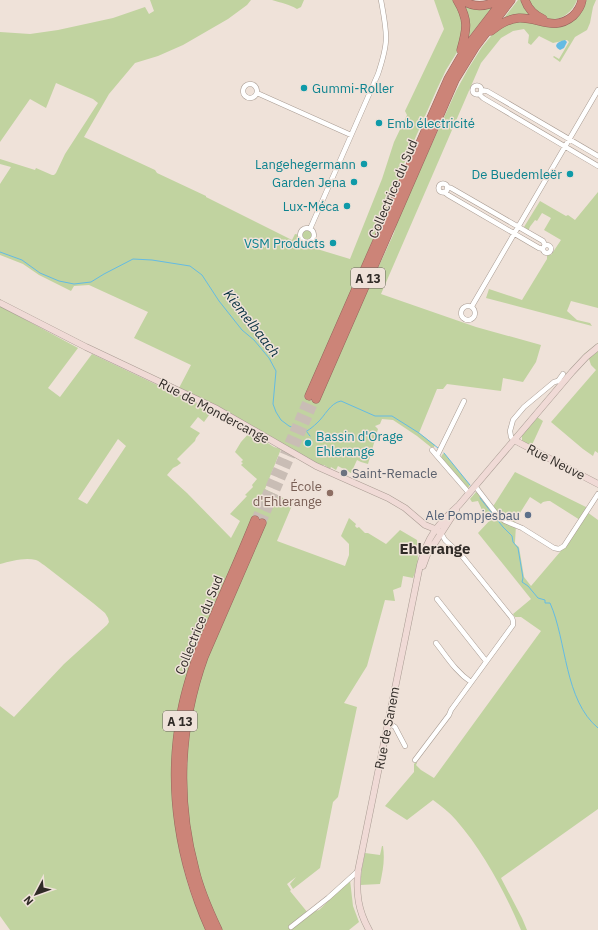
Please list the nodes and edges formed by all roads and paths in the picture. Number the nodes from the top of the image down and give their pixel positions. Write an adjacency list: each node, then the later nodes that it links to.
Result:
1 (381, 0): 13 (street)
2 (457, 0): 10 (highway, A 13)
3 (462, 0): 4 (highway)
4 (498, 0)
5 (503, 0): 10 (highway, Collectrice du Sud / A 13)
6 (511, 0): 9 (highway, Collectrice du Sud / A 13)
7 (525, 0): 8 (highway, A 13)
8 (580, 0): 9 (highway, A 13)
9 (481, 38): 10 (highway, Collectrice du Sud / A 13)
10 (460, 57)
11 (598, 90): 14 (street)
12 (257, 93): 13 (street)
13 (351, 135): 21 (street)
14 (569, 140): 15 (street); 15 (street); 16 (street)
15 (565, 147): 17 (street); 20 (street)
16 (598, 156)
17 (598, 166)
18 (447, 186): 19 (street); 19 (street); 20 (street)
19 (444, 192): 22 (street)
20 (518, 227): 22 (street); 22 (street)
21 (310, 229)
22 (514, 234): 24 (street)
23 (0, 303): 36 (main road, Rue de Mondercange)
24 (472, 306)
25 (598, 347): 27 (main road, Rue de Sanem)
26 (563, 374): 27 (street)
27 (561, 382): 29 (main road, Rue de Sanem); 29 (street)
28 (464, 401): 31 (street)
29 (514, 440): 32 (main road, Rue Neuve); 33 (main road, Rue de Sanem)
30 (432, 450): 31 (street)
31 (437, 456): 34 (street)
32 (598, 484)
33 (475, 486): 34 (main road, Rue de Sanem); 35 (street)
34 (469, 493): 36 (main road, Rue de Sanem)
35 (598, 494)
36 (436, 534): 39 (street); 41 (main road, Rue de Sanem)
37 (437, 599): 39 (street)
38 (436, 643): 40 (street)
39 (486, 661): 40 (street)
40 (471, 682): 44 (street)
41 (388, 724): 42 (street); 46 (main road, Rue de Sanem)
42 (404, 746)
43 (415, 752): 44 (street)
44 (419, 755): 45 (street)
45 (415, 760)
46 (358, 871): 47 (street); 50 (main road, Rue de Sanem)
47 (291, 927)
48 (210, 930): 49 (highway, Collectrice du Sud / A 13)
49 (218, 930)
50 (369, 930)

